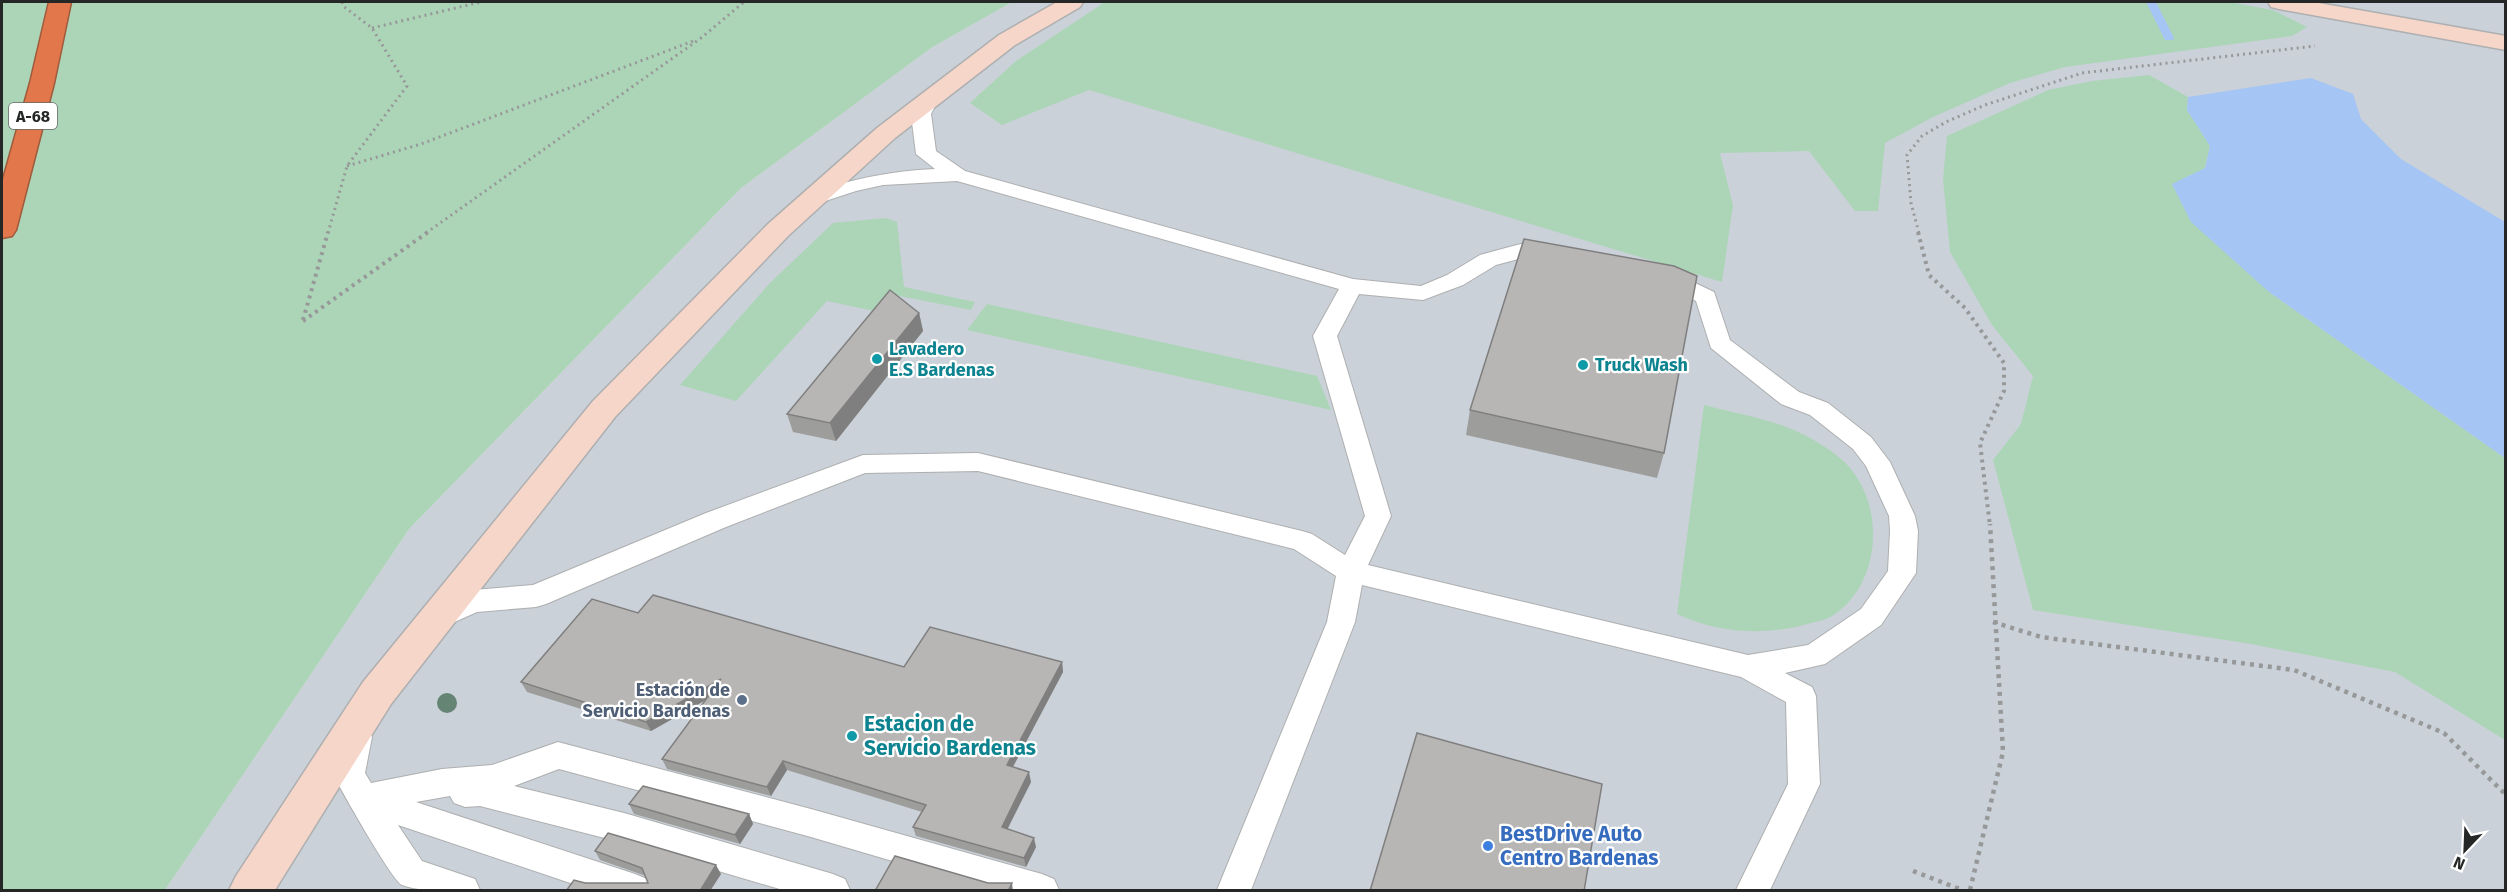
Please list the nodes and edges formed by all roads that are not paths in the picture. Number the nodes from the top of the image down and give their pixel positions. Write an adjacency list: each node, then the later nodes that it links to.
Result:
1 (60, 2): 8 (highway, A-68)
2 (1072, 2): 5 (street)
3 (2279, 2): 4 (street)
4 (2505, 43)
5 (927, 102): 6 (lane); 7 (street)
6 (958, 175): 7 (lane); 11 (lane)
7 (810, 200): 12 (street)
8 (2, 230)
9 (1578, 256): 11 (lane)
10 (1642, 271): 16 (lane)
11 (1352, 286): 13 (lane)
12 (478, 568): 14 (lane); 15 (street)
13 (1351, 572): 14 (lane); 16 (lane); 24 (lane)
14 (492, 598): 15 (lane)
15 (434, 622): 17 (street)
16 (1748, 667): 25 (lane)
17 (361, 719): 18 (lane); 20 (street)
18 (363, 799): 19 (lane); 21 (lane); 22 (lane); 23 (lane)
19 (1042, 890)
20 (251, 891)
21 (463, 891)
22 (635, 891)
23 (833, 891)
24 (1234, 891)
25 (1753, 891)

